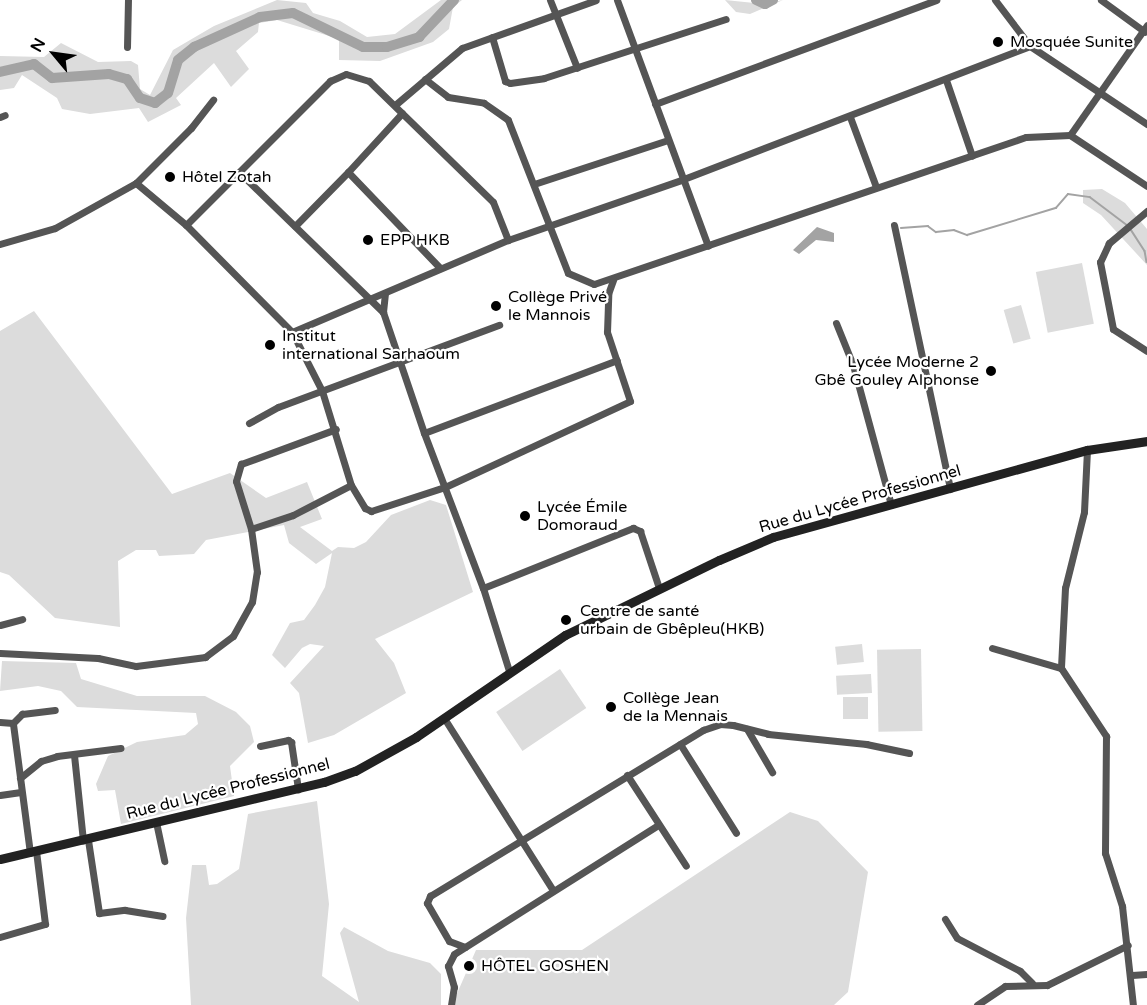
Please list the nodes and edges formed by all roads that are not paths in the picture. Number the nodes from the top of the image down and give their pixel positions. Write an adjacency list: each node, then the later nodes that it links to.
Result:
1 (128, 0): 13 (street)
2 (550, 0): 8 (street)
3 (596, 0): 8 (street)
4 (617, 0): 14 (street)
5 (936, 0): 20 (street)
6 (995, 0): 12 (street)
7 (1101, 0): 10 (street)
8 (556, 15): 11 (street); 15 (street)
9 (726, 19): 14 (street)
10 (1146, 30): 18 (street)
11 (492, 37): 15 (street); 16 (street)
12 (1030, 46): 17 (street); 18 (street)
13 (127, 47)
14 (636, 49): 15 (street); 20 (street)
15 (577, 68)
16 (425, 79): 21 (street); 32 (street)
17 (946, 80): 23 (street); 27 (street)
18 (1099, 95): 24 (street); 25 (street)
19 (213, 100): 31 (street)
20 (655, 104): 26 (street)
21 (394, 105): 22 (street); 28 (street)
22 (402, 113): 29 (street); 40 (street)
23 (850, 117): 30 (street); 34 (street)
24 (1147, 124)
25 (1070, 135): 27 (street); 33 (street)
26 (668, 140): 30 (street); 32 (street)
27 (972, 156): 34 (street)
28 (239, 172): 36 (street); 38 (street)
29 (348, 172): 38 (street); 43 (street)
30 (681, 180): 39 (street); 42 (street)
31 (136, 183): 36 (street); 41 (street)
32 (534, 184): 39 (street)
33 (1147, 186)
34 (876, 187): 42 (street)
35 (1147, 211): 53 (street)
36 (186, 225): 52 (street)
37 (894, 225): 64 (street)
38 (295, 226): 48 (street)
39 (548, 226): 40 (street); 45 (street)
40 (508, 240): 43 (street)
41 (0, 244)
42 (708, 246): 44 (street)
43 (440, 268): 46 (street)
44 (614, 280): 45 (street); 47 (street)
45 (594, 284): 47 (street)
46 (385, 293): 48 (street); 49 (street)
47 (608, 294): 54 (street)
48 (370, 300): 49 (street); 52 (street)
49 (383, 312): 55 (street)
50 (836, 323): 65 (street)
51 (499, 325): 55 (street)
52 (292, 332): 56 (street)
53 (1147, 351)
54 (617, 360): 59 (street); 63 (street)
55 (402, 363): 56 (street); 59 (street)
56 (322, 392): 57 (street); 58 (street)
57 (249, 423)
58 (336, 429): 62 (street); 66 (street)
59 (424, 433): 63 (street)
60 (1147, 441): 61 (main road, Rue du Lycée Professionnel)
61 (1087, 450): 64 (main road, Rue du Lycée Professionnel); 73 (street)
62 (351, 485): 63 (street); 66 (street)
63 (445, 487): 67 (street)
64 (950, 489): 65 (main road, Rue du Lycée Professionnel)
65 (889, 504): 68 (main road, Rue du Lycée Professionnel)
66 (251, 529): 72 (street)
67 (483, 588): 68 (street); 74 (street)
68 (659, 588): 74 (main road, Rue du Lycée Professionnel)
69 (22, 619): 70 (street)
70 (0, 625)
71 (992, 648): 73 (street)
72 (0, 653)
73 (1061, 669): 104 (street)
74 (509, 671): 76 (main road, Rue du Lycée Professionnel)
75 (55, 710): 78 (street)
76 (444, 718): 88 (main road, Rue du Lycée Professionnel); 95 (street)
77 (0, 723): 78 (street)
78 (13, 723): 87 (street)
79 (747, 729): 80 (street); 83 (street); 85 (street)
80 (680, 744): 86 (street); 93 (street)
81 (260, 746): 88 (street)
82 (120, 748): 84 (street)
83 (909, 753)
84 (74, 755): 87 (street); 94 (street)
85 (772, 772)
86 (627, 776): 92 (street); 95 (street)
87 (20, 778): 89 (street)
88 (298, 789): 91 (main road, Rue du Lycée Professionnel)
89 (21, 792): 90 (street); 96 (street)
90 (0, 795)
91 (156, 822): 94 (main road, Rue du Lycée Professionnel); 98 (street)
92 (658, 825): 99 (street); 100 (street)
93 (736, 833)
94 (85, 840): 96 (main road, Rue du Lycée Professionnel); 101 (street)
95 (518, 841): 100 (street); 105 (street)
96 (33, 852): 97 (main road, Rue du Lycée Professionnel); 103 (street)
97 (0, 859)
98 (164, 861)
99 (686, 866)
100 (552, 889): 105 (street)
101 (163, 916)
102 (945, 919): 108 (street)
103 (0, 937)
104 (1128, 945): 107 (street); 108 (street)
105 (465, 947): 109 (street)
106 (1147, 974): 107 (street)
107 (1132, 975): 111 (street)
108 (1032, 983): 110 (street)
109 (451, 1005)
110 (977, 1005)
111 (1133, 1005)

